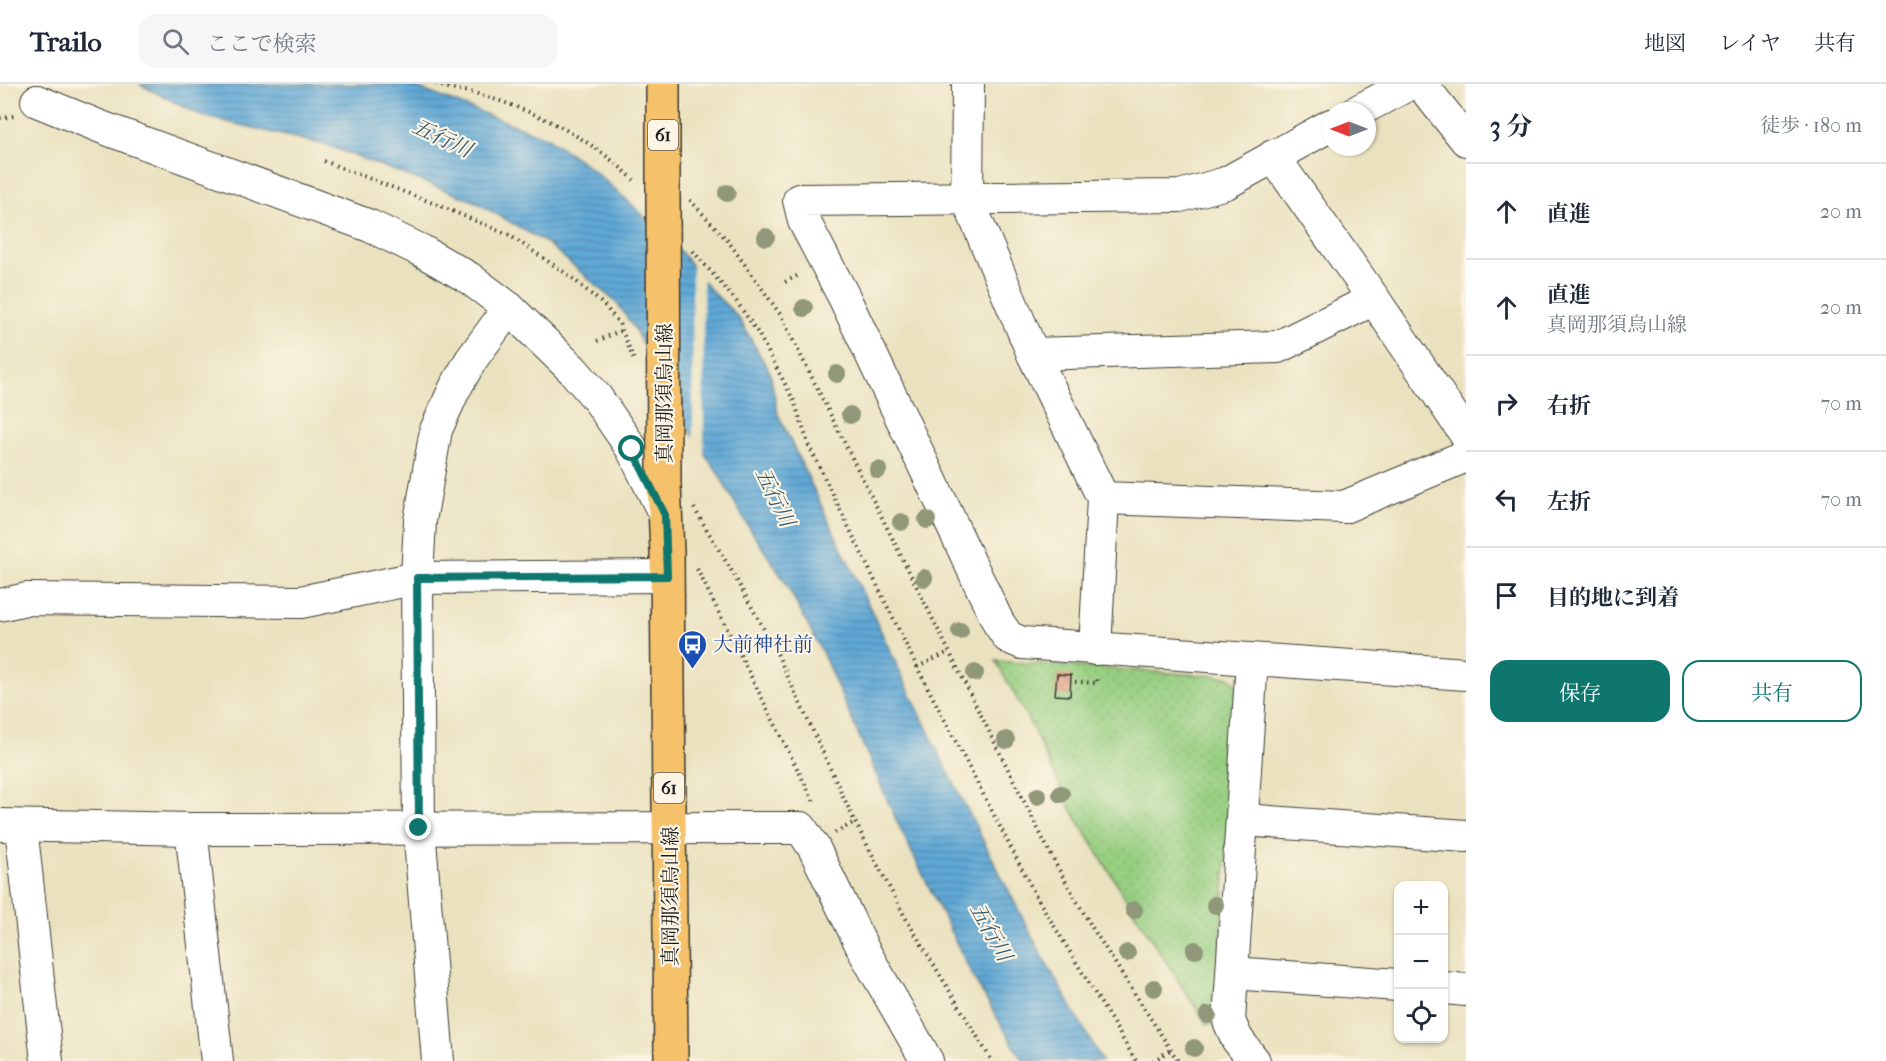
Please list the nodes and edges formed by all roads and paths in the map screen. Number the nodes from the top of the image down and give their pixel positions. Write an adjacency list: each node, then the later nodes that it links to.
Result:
1 (436, 84): 12 (path)
2 (663, 84): 12 (main road, 真岡那須烏山線 / 61)
3 (968, 84): 13 (street)
4 (1409, 84): 7 (street)
5 (1421, 84): 9 (street)
6 (37, 101): 16 (street)
7 (1375, 102)
8 (1322, 131): 10 (street)
9 (1466, 140)
10 (1273, 156): 13 (street); 15 (street)
11 (324, 161): 17 (path)
12 (656, 182): 24 (main road, 真岡那須烏山線 / 61, bridge); 28 (path)
13 (967, 198): 19 (street); 29 (street)
14 (693, 251): 31 (path)
15 (1374, 299): 19 (street); 21 (street)
16 (509, 308): 24 (street); 26 (street)
17 (622, 330): 18 (path); 20 (path)
18 (597, 341)
19 (1034, 354): 23 (street)
20 (634, 362)
21 (1466, 435)
22 (1466, 456): 23 (street)
23 (1102, 498): 29 (street)
24 (673, 500): 25 (main road, 真岡那須烏山線 / 61); 35 (path)
25 (667, 576): 26 (street); 38 (main road, 真岡那須烏山線 / 61)
26 (417, 578): 27 (street); 37 (street)
27 (0, 605)
28 (949, 652): 31 (path); 46 (path)
29 (1096, 658): 30 (street); 33 (path)
30 (1252, 660): 32 (street); 34 (street)
31 (917, 667): 53 (path)
32 (1466, 674)
33 (1075, 682)
34 (1243, 820): 41 (street); 42 (street)
35 (855, 822): 40 (path); 52 (path)
36 (11, 826): 39 (street); 47 (street)
37 (419, 828): 38 (street); 39 (street); 49 (street)
38 (670, 828): 50 (main road, 真岡那須烏山線 / 61); 51 (street)
39 (191, 829): 48 (street)
40 (830, 836)
41 (1466, 836)
42 (1232, 973): 43 (street); 56 (street)
43 (1394, 985)
44 (1448, 988): 45 (street)
45 (1466, 990)
46 (1170, 1050): 54 (path); 55 (path)
47 (47, 1061)
48 (217, 1061)
49 (438, 1061)
50 (671, 1061)
51 (927, 1061)
52 (992, 1061)
53 (1136, 1061)
54 (1153, 1061)
55 (1178, 1061)
56 (1254, 1061)

